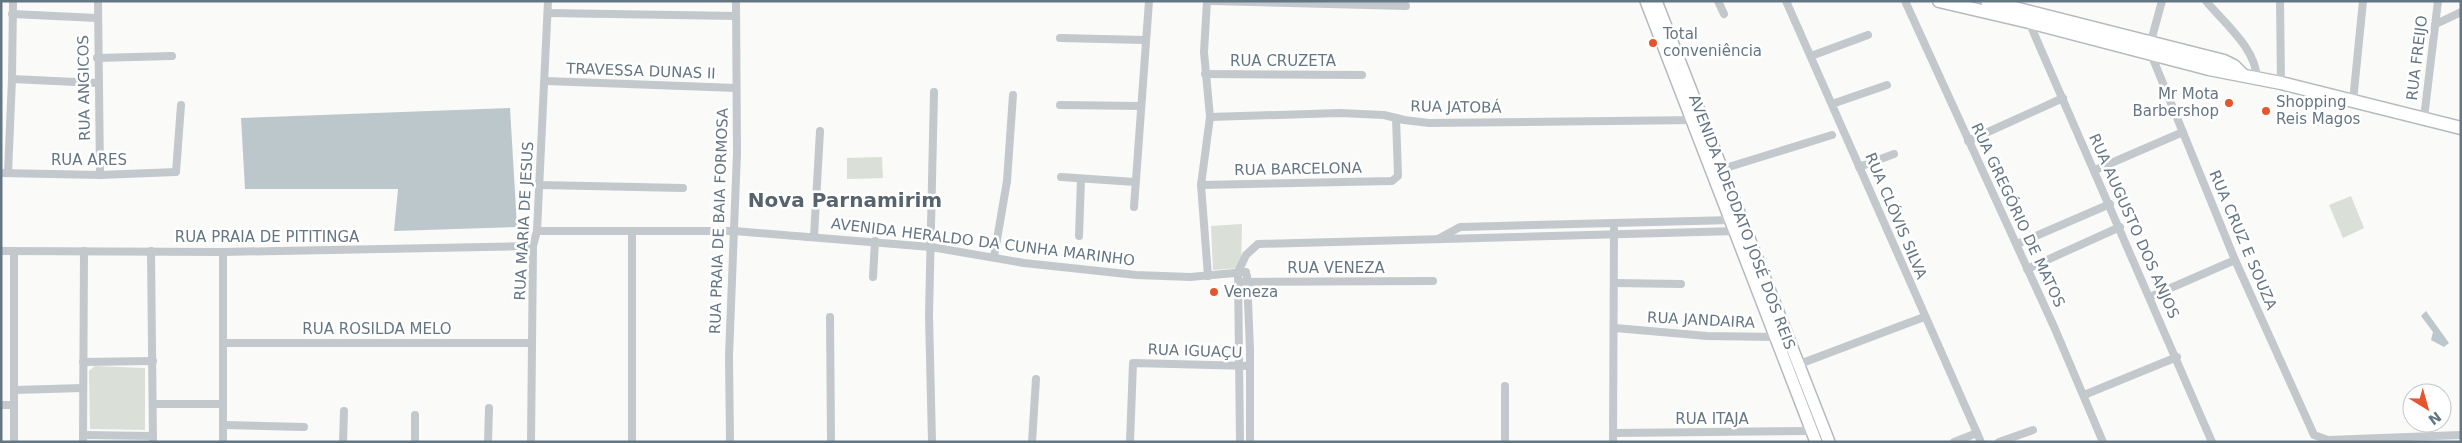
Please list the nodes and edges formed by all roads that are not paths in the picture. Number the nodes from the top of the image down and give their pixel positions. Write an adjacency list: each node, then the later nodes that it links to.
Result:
1 (13, 1): 22 (street)
2 (98, 1): 25 (street, RUA ANGICOS)
3 (548, 1): 21 (street, RUA MARIA DE JESUS)
4 (736, 1): 24 (street, RUA PRAIA DE BAIA FORMOSA)
5 (1149, 1): 30 (street)
6 (1209, 1): 19 (street); 35 (street)
7 (1646, 1): 55 (main road, AVENIDA ADEODATO JOSÉ DOS REIS)
8 (1656, 1): 55 (main road, AVENIDA ADEODATO JOSÉ DOS REIS)
9 (1718, 1): 23 (street)
10 (1786, 1): 33 (street, RUA CLÓVIS SILVA)
11 (1905, 1): 60 (street, RUA GREGÓRIO DE MATOS)
12 (1939, 1): 26 (main road)
13 (1987, 1): 31 (main road)
14 (2162, 1): 31 (street)
15 (2206, 1): 37 (street)
16 (2280, 1): 41 (street)
17 (2363, 1): 47 (street)
18 (2438, 1): 27 (street, RUA FREIJO)
19 (1406, 6)
20 (2461, 12): 27 (street)
21 (548, 13): 24 (street); 39 (street, RUA MARIA DE JESUS)
22 (12, 14): 25 (street); 38 (street)
23 (1724, 14)
24 (736, 16): 43 (street, RUA PRAIA DE BAIA FORMOSA)
25 (97, 18): 34 (street, RUA ANGICOS)
26 (2029, 22): 31 (main road); 46 (street, RUA AUGUSTO DOS ANJOS)
27 (2436, 24): 54 (street, RUA FREIJO)
28 (1868, 34): 33 (street)
29 (1060, 38): 30 (street)
30 (1145, 40): 51 (street)
31 (2151, 48): 37 (main road); 58 (street, RUA CRUZ E SOUZA)
32 (172, 56): 34 (street)
33 (1811, 56): 48 (street, RUA CLÓVIS SILVA)
34 (97, 58): 40 (street, RUA ANGICOS)
35 (1205, 74): 36 (street, RUA CRUZETA); 52 (street)
36 (1362, 75)
37 (2257, 78): 41 (main road)
38 (12, 79): 40 (street); 65 (street)
39 (546, 81): 43 (street, TRAVESSA DUNAS II); 71 (street, RUA MARIA DE JESUS)
40 (97, 83): 66 (street, RUA ANGICOS)
41 (2281, 83): 47 (main road)
42 (1887, 85): 48 (street)
43 (736, 88): 81 (street, RUA PRAIA DE BAIA FORMOSA)
44 (934, 92): 89 (street)
45 (1013, 95): 95 (street)
46 (2063, 98): 60 (street); 63 (street, RUA AUGUSTO DOS ANJOS)
47 (2353, 101): 54 (main road)
48 (1832, 104): 62 (street, RUA CLÓVIS SILVA)
49 (181, 105): 66 (street, RUA ARES)
50 (1060, 105): 51 (street)
51 (1140, 106): 69 (street)
52 (1210, 117): 53 (street, RUA JATOBÁ); 70 (street)
53 (1396, 118): 55 (street, RUA JATOBÁ); 70 (street, RUA BARCELONA)
54 (2424, 118): 56 (main road)
55 (1697, 120): 64 (main road, AVENIDA ADEODATO JOSÉ DOS REIS)
56 (2461, 128)
57 (820, 131): 83 (street)
58 (2183, 132): 63 (street); 96 (street, RUA CRUZ E SOUZA)
59 (1832, 135): 64 (street)
60 (1968, 141): 87 (street, RUA GREGÓRIO DE MATOS)
61 (1894, 154): 62 (street)
62 (1859, 167): 107 (street, RUA CLÓVIS SILVA)
63 (2095, 170): 73 (street, RUA AUGUSTO DOS ANJOS)
64 (1717, 171): 76 (main road, AVENIDA ADEODATO JOSÉ DOS REIS); 77 (main road, AVENIDA ADEODATO JOSÉ DOS REIS)
65 (4, 173): 66 (street, RUA ARES)
66 (100, 174)
67 (1062, 177): 68 (street)
68 (1081, 179): 69 (street); 84 (street)
69 (1135, 182): 74 (street)
70 (1201, 184): 99 (street)
71 (540, 185): 72 (street); 79 (street, RUA MARIA DE JESUS)
72 (683, 188)
73 (2110, 204): 78 (street, RUA AUGUSTO DOS ANJOS); 87 (street)
74 (1134, 207)
75 (1613, 222): 76 (street); 82 (street); 85 (street)
76 (1732, 225): 77 (street); 77 (street); 82 (street); 110 (main road, AVENIDA ADEODATO JOSÉ DOS REIS)
77 (1745, 225): 110 (main road, AVENIDA ADEODATO JOSÉ DOS REIS)
78 (2120, 228): 97 (street); 106 (street, RUA AUGUSTO DOS ANJOS)
79 (537, 231): 80 (street, AVENIDA HERALDO DA CUNHA MARINHO); 88 (street, RUA MARIA DE JESUS)
80 (632, 231): 81 (street, AVENIDA HERALDO DA CUNHA MARINHO); 146 (street)
81 (734, 231): 83 (street, AVENIDA HERALDO DA CUNHA MARINHO); 147 (street, RUA PRAIA DE BAIA FORMOSA)
82 (1614, 233): 85 (street); 104 (street)
83 (814, 236): 86 (street, AVENIDA HERALDO DA CUNHA MARINHO)
84 (1079, 236)
85 (1438, 239): 98 (street)
86 (875, 241): 89 (street, AVENIDA HERALDO DA CUNHA MARINHO); 100 (street)
87 (2017, 244): 97 (street, RUA GREGÓRIO DE MATOS)
88 (533, 246): 94 (street, RUA PRAIA DE PITITINGA); 112 (street, RUA MARIA DE JESUS)
89 (930, 246): 95 (street, AVENIDA HERALDO DA CUNHA MARINHO); 149 (street)
90 (84, 250): 92 (street, RUA PRAIA DE PITITINGA); 93 (street, RUA PRAIA DE PITITINGA); 115 (street)
91 (1, 251): 92 (street, RUA PRAIA DE PITITINGA)
92 (14, 251): 122 (street)
93 (151, 251): 94 (street, RUA PRAIA DE PITITINGA); 114 (street)
94 (223, 252): 111 (street)
95 (994, 257): 99 (street, AVENIDA HERALDO DA CUNHA MARINHO)
96 (2236, 260): 106 (street); 136 (street, RUA CRUZ E SOUZA)
97 (2027, 269): 123 (street, RUA GREGÓRIO DE MATOS)
98 (1242, 272): 99 (street, AVENIDA HERALDO DA CUNHA MARINHO); 101 (street); 103 (street)
99 (1208, 276)
100 (873, 277)
101 (1247, 281): 102 (street, RUA VENEZA); 103 (street, RUA VENEZA); 118 (street)
102 (1433, 281)
103 (1238, 282): 117 (street)
104 (1614, 283): 105 (street); 109 (street)
105 (1680, 284)
106 (2150, 297): 113 (street, RUA AUGUSTO DOS ANJOS)
107 (1924, 316): 116 (street); 135 (street, RUA CLÓVIS SILVA)
108 (830, 317): 148 (street)
109 (1614, 328): 110 (street, RUA JANDAIRA); 134 (street)
110 (1780, 337): 116 (main road, AVENIDA ADEODATO JOSÉ DOS REIS); 137 (main road, AVENIDA ADEODATO JOSÉ DOS REIS)
111 (223, 343): 112 (street, RUA ROSILDA MELO); 125 (street)
112 (531, 343): 145 (street, RUA MARIA DE JESUS)
113 (2177, 357): 123 (street); 161 (street, RUA AUGUSTO DOS ANJOS)
114 (152, 361): 115 (street); 124 (street)
115 (83, 362): 121 (street)
116 (1797, 365): 156 (main road, AVENIDA ADEODATO JOSÉ DOS REIS)
117 (1238, 366): 118 (street, RUA IGUAÇU); 151 (street, RUA IGUAÇU); 152 (street)
118 (1250, 366): 153 (street)
119 (1036, 379): 150 (street)
120 (1505, 386): 154 (street)
121 (83, 388): 122 (street); 138 (street)
122 (14, 390): 127 (street)
123 (2084, 395): 160 (street, RUA GREGÓRIO DE MATOS)
124 (153, 404): 125 (street); 139 (street)
125 (223, 404): 131 (street)
126 (1, 405): 127 (street)
127 (14, 405): 140 (street)
128 (489, 408): 144 (street)
129 (344, 411): 142 (street)
130 (416, 415): 143 (street)
131 (223, 425): 132 (street); 141 (street)
132 (304, 427)
133 (2033, 430): 159 (street)
134 (1613, 433): 137 (street, RUA ITAJA); 155 (street)
135 (1977, 433): 157 (street); 158 (street, RUA CLÓVIS SILVA)
136 (2461, 435)
137 (1813, 436)
138 (83, 438): 139 (street)
139 (153, 439)
140 (14, 442)
141 (223, 442)
142 (344, 442)
143 (415, 442)
144 (488, 442)
145 (531, 442)
146 (632, 442)
147 (730, 442)
148 (831, 442)
149 (932, 442)
150 (1032, 442)
151 (1130, 442)
152 (1240, 442)
153 (1250, 442)
154 (1505, 442)
155 (1613, 442)
156 (1829, 442)
157 (1954, 442)
158 (1981, 442)
159 (1999, 442)
160 (2103, 442)
161 (2212, 442)

